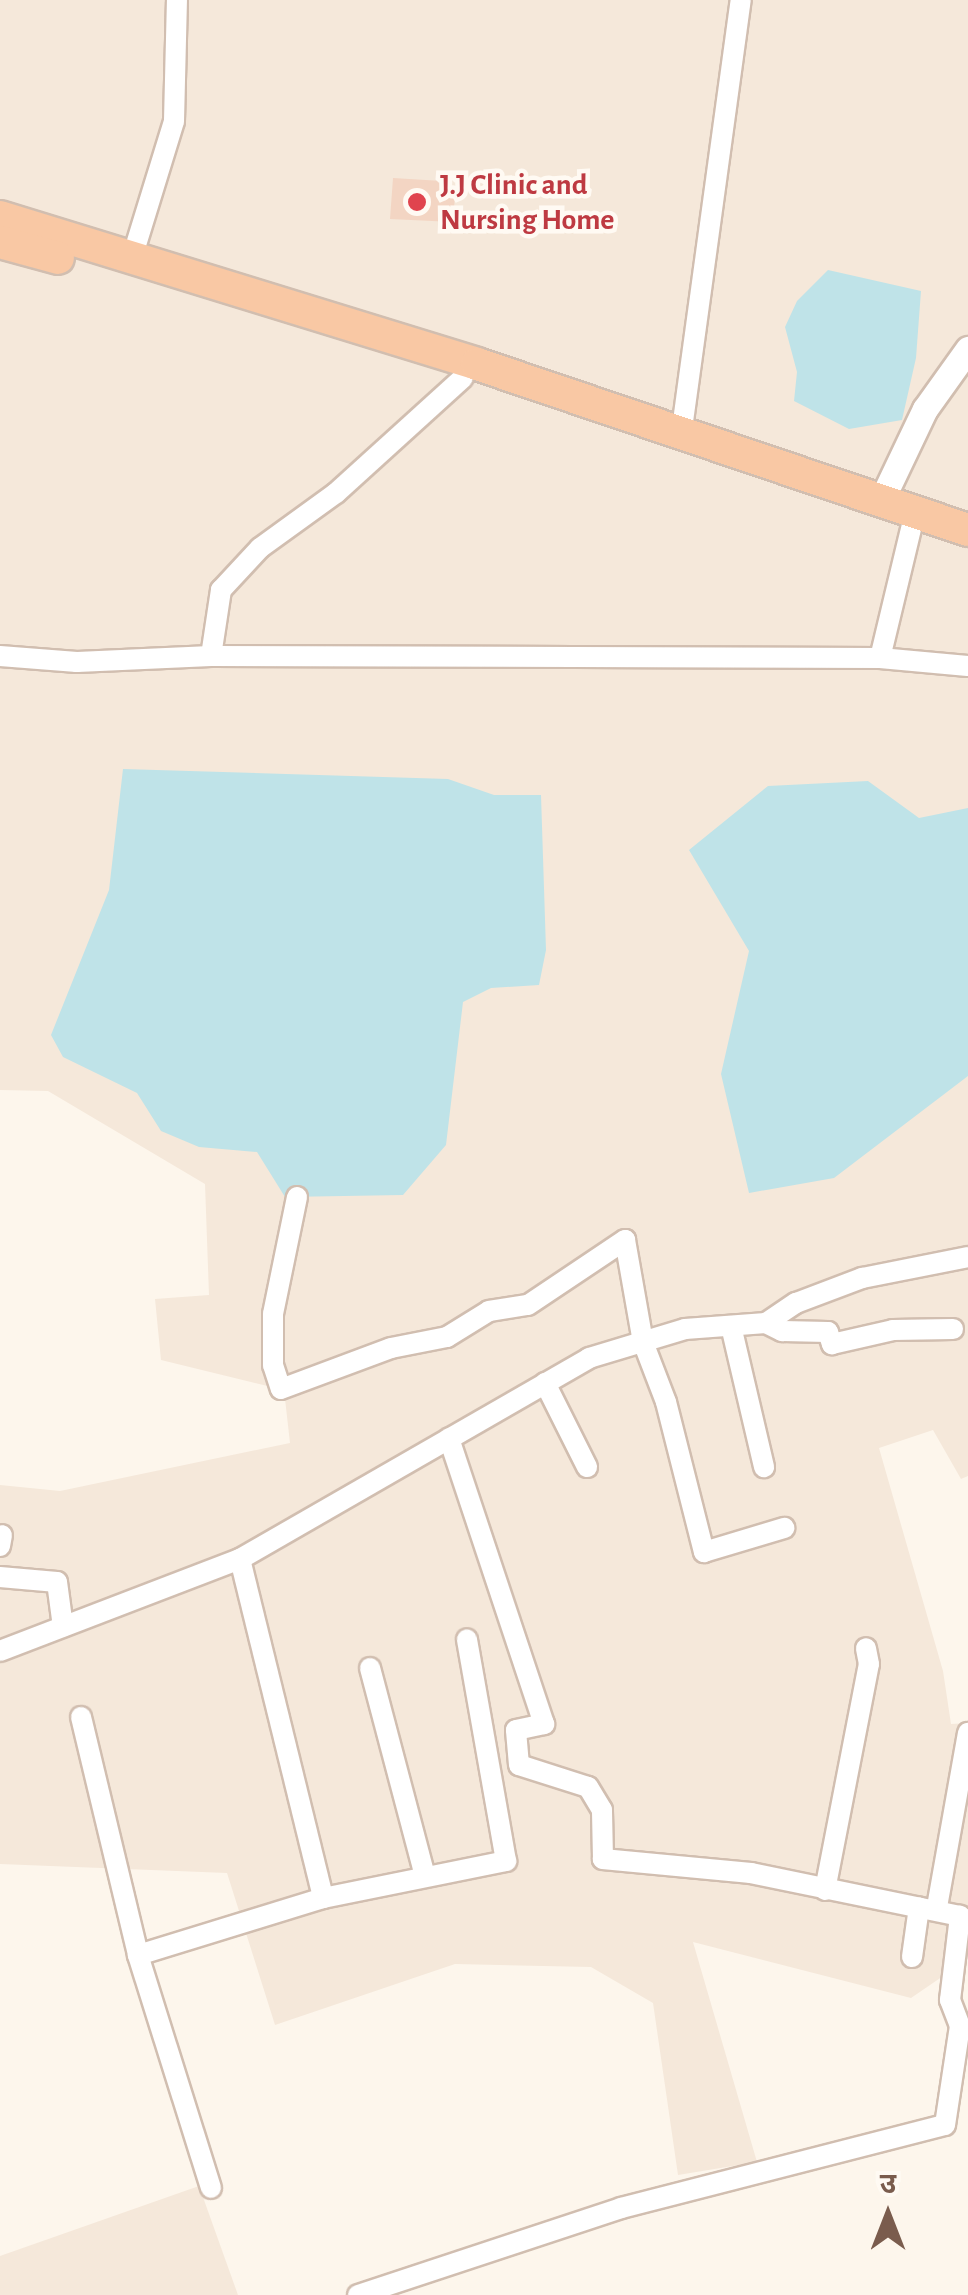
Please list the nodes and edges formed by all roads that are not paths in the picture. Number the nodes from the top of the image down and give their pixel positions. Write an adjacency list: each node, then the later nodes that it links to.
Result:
1 (176, 0): 5 (street)
2 (741, 0): 8 (street)
3 (0, 217): 5 (highway)
4 (0, 242): 7 (highway)
5 (131, 261): 8 (highway)
6 (968, 349): 9 (street)
7 (464, 378): 10 (highway); 14 (street)
8 (681, 436): 9 (highway)
9 (882, 499): 10 (highway)
10 (916, 520): 11 (highway); 12 (highway); 15 (street)
11 (968, 530)
12 (968, 544)
13 (0, 656): 14 (street)
14 (211, 656): 15 (street)
15 (880, 658): 16 (street)
16 (968, 666)
17 (297, 1197): 22 (street)
18 (968, 1257): 19 (street)
19 (766, 1323): 20 (street); 21 (street)
20 (730, 1326): 22 (street); 26 (street)
21 (953, 1329)
22 (642, 1342): 23 (street); 27 (street)
23 (545, 1383): 24 (street); 25 (street)
24 (449, 1438): 28 (street); 38 (street)
25 (587, 1466)
26 (764, 1467)
27 (784, 1528)
28 (240, 1559): 30 (street); 39 (street)
29 (0, 1577): 30 (street)
30 (63, 1627): 33 (street)
31 (467, 1639): 37 (street)
32 (866, 1648): 38 (street)
33 (0, 1651)
34 (370, 1668): 37 (street)
35 (81, 1718): 41 (street)
36 (968, 1733): 40 (street)
37 (425, 1876): 39 (street)
38 (825, 1890): 40 (street)
39 (323, 1898): 41 (street)
40 (928, 1907): 42 (street); 44 (street)
41 (138, 1954): 43 (street)
42 (912, 1957)
43 (210, 2188)
44 (358, 2295)

